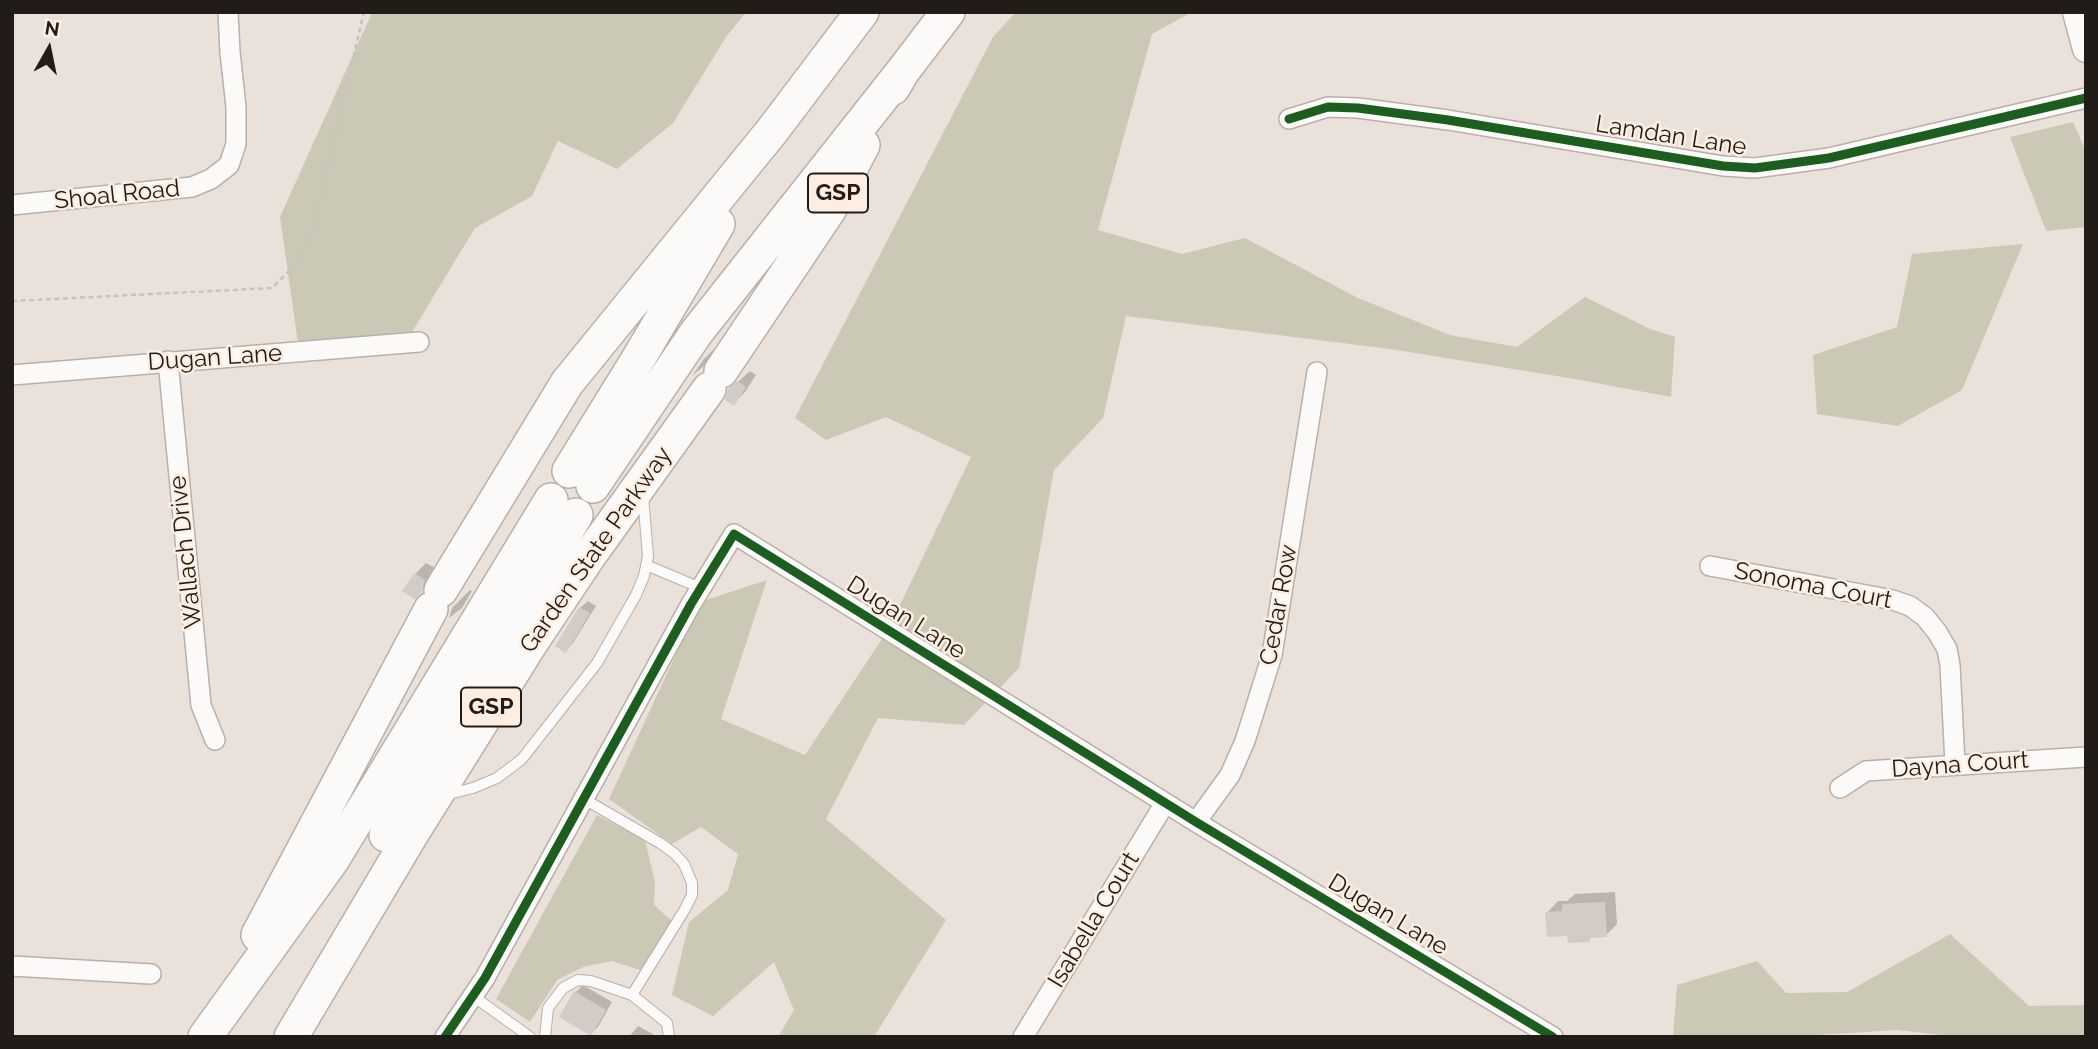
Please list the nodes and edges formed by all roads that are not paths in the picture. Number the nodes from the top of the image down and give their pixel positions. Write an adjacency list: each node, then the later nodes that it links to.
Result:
1 (228, 12): 10 (street, Shoal Road)
2 (862, 12): 9 (highway)
3 (948, 12): 6 (highway, Garden State Parkway / GSP)
4 (2076, 12): 5 (main road)
5 (2086, 49)
6 (902, 71): 9 (highway); 15 (highway, Garden State Parkway / GSP)
7 (2086, 98): 8 (street, Lamdan Lane)
8 (1289, 119)
9 (772, 131): 31 (highway)
10 (12, 205)
11 (419, 342): 12 (street, Dugan Lane)
12 (168, 361): 14 (street, Dugan Lane); 19 (street, Wallach Drive)
13 (1317, 372): 26 (street, Cedar Row)
14 (12, 374)
15 (642, 482): 16 (lane); 23 (highway, Garden State Parkway / GSP)
16 (646, 565): 18 (lane); 23 (lane)
17 (1710, 566): 21 (street, Sonoma Court)
18 (701, 589): 24 (street, Dugan Lane); 25 (street, Dugan Lane)
19 (215, 740)
20 (2086, 757): 21 (street, Dayna Court)
21 (1955, 764): 22 (street, Dayna Court)
22 (1840, 788)
23 (434, 798): 33 (highway, Garden State Parkway / GSP)
24 (584, 799): 29 (lane); 30 (street, Dugan Lane)
25 (1165, 803): 26 (street, Dugan Lane); 38 (street, Isabella Court)
26 (1196, 822): 39 (street, Dugan Lane)
27 (12, 967): 28 (street)
28 (151, 974)
29 (632, 995): 36 (lane); 37 (lane)
30 (473, 996): 34 (street, Dugan Lane); 35 (lane)
31 (203, 1037): 32 (highway)
32 (275, 1037)
33 (292, 1037)
34 (445, 1037)
35 (530, 1037)
36 (545, 1037)
37 (669, 1037)
38 (1023, 1037)
39 (1553, 1037)

